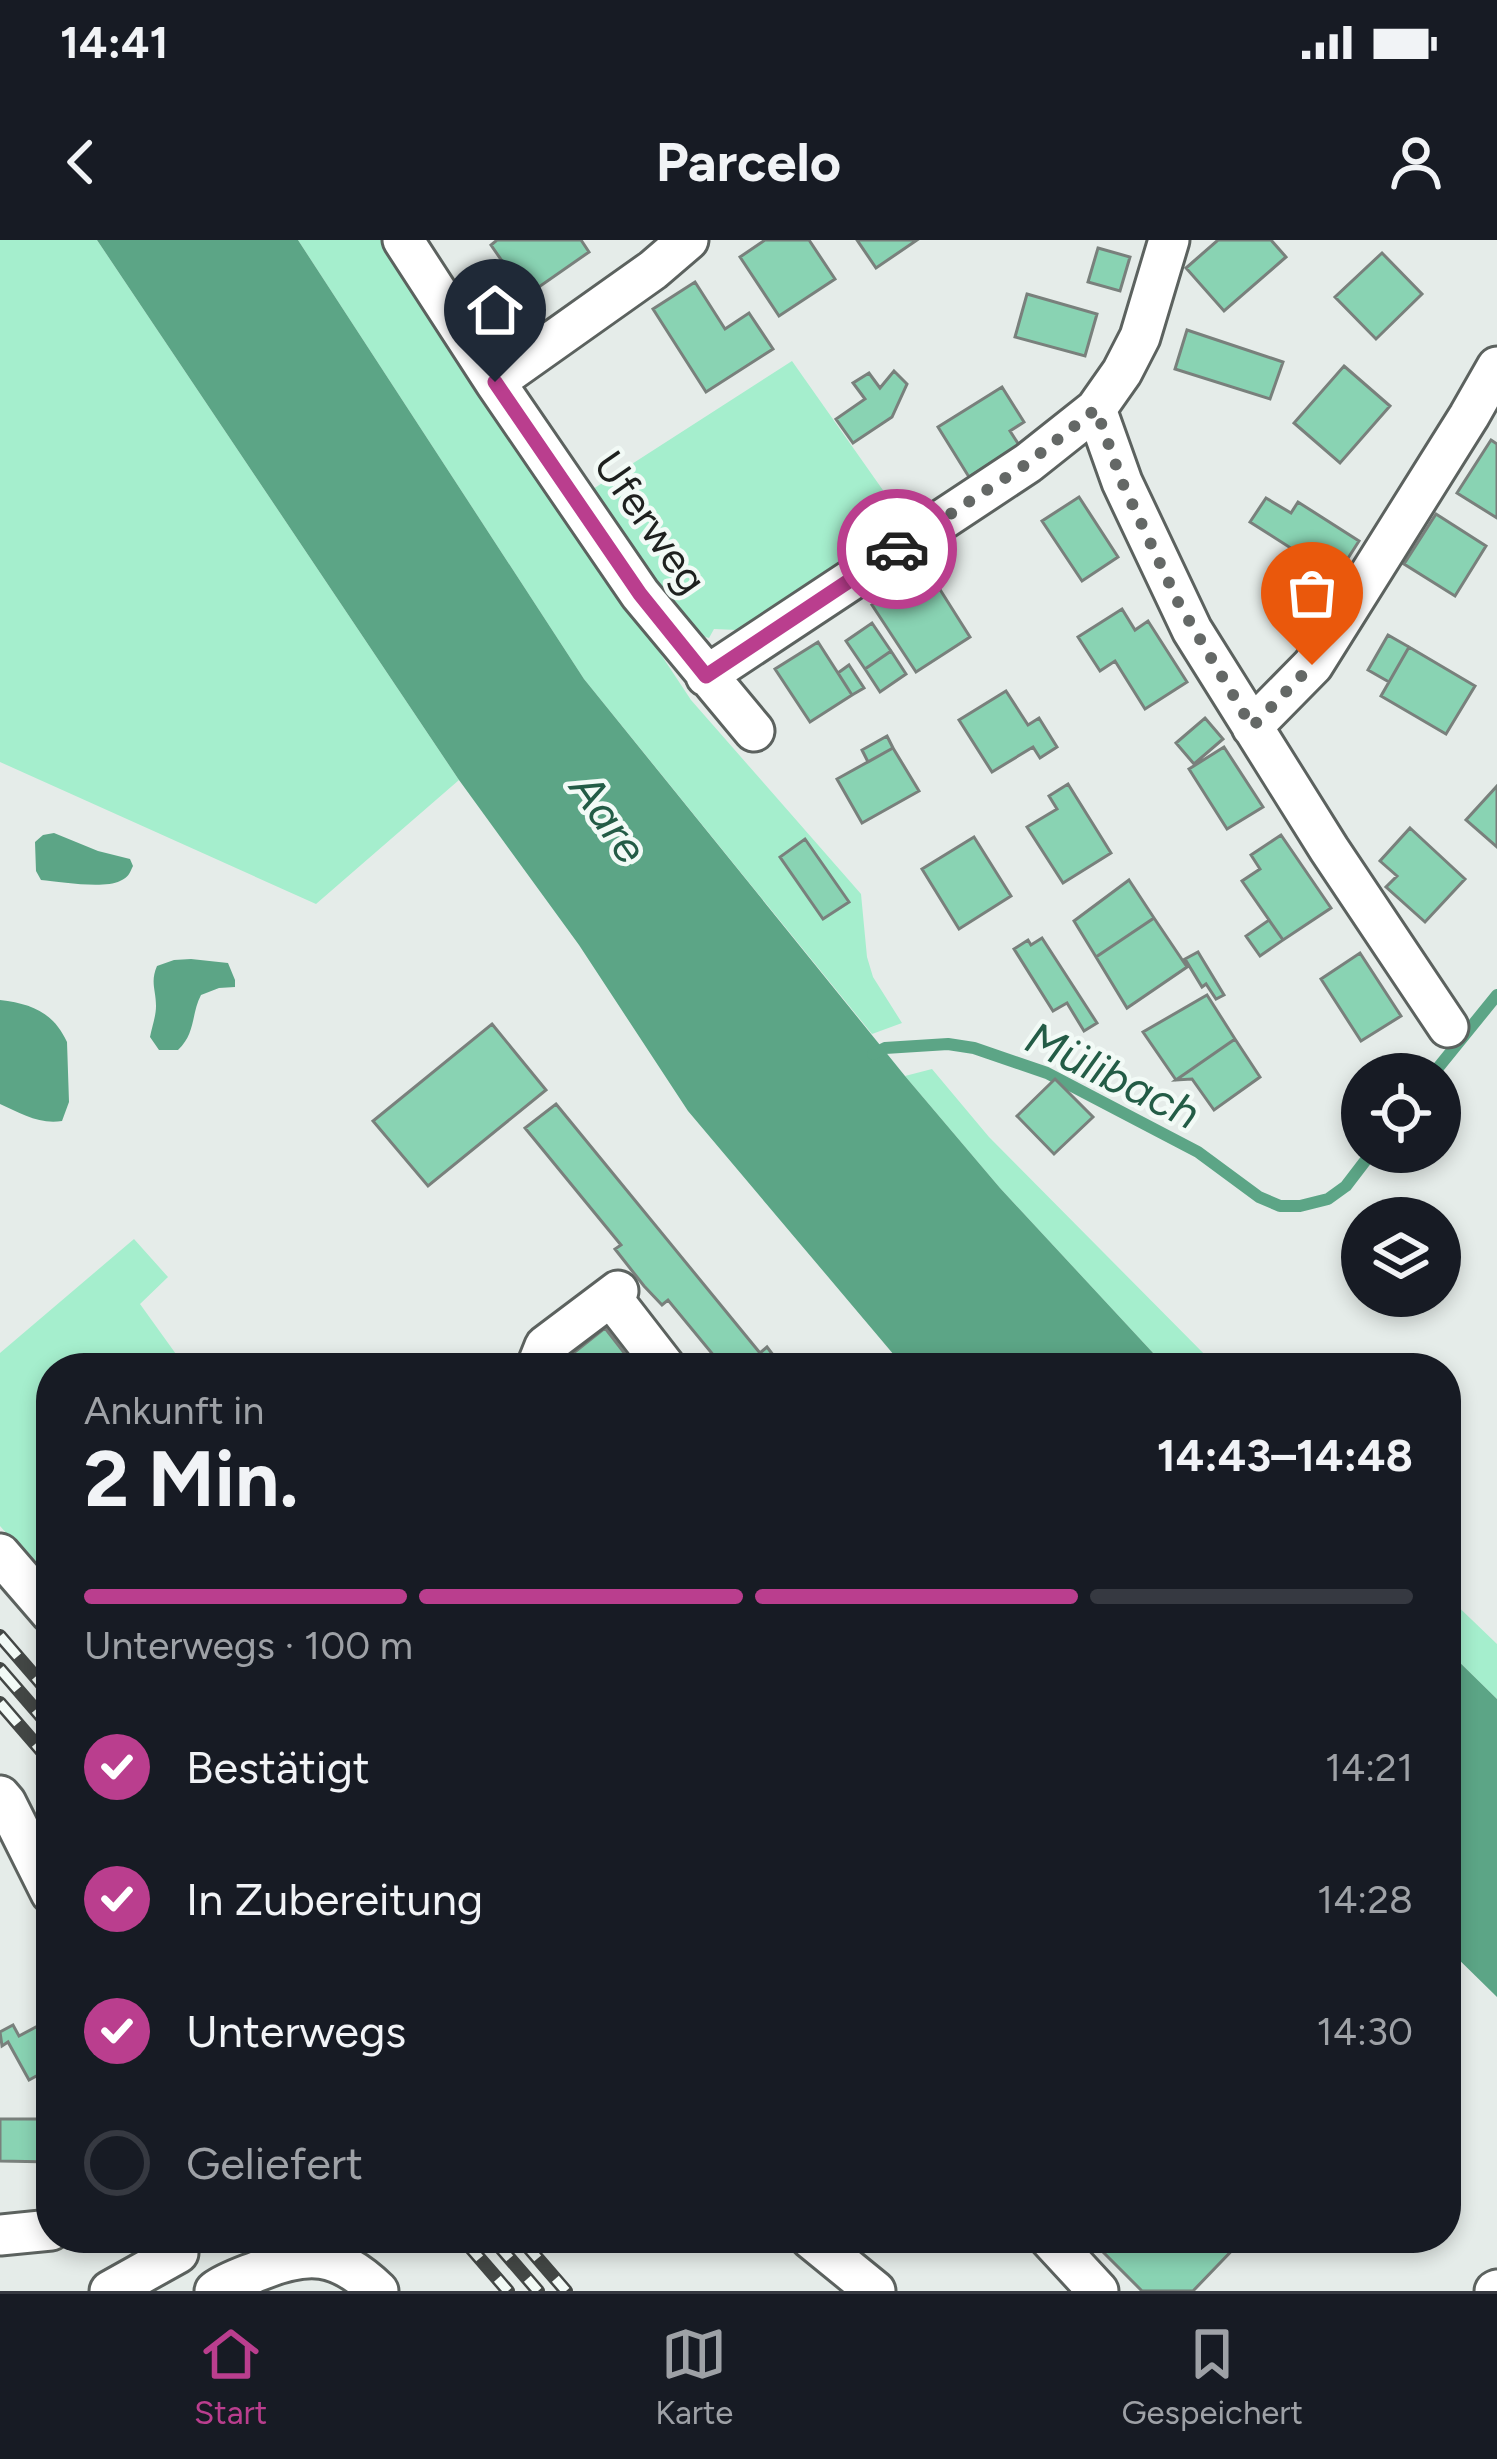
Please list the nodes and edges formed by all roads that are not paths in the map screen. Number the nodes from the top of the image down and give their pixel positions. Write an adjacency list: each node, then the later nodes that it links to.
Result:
1 (403, 240): 5 (street, Uferweg)
2 (688, 240): 5 (street)
3 (1169, 240): 6 (street)
4 (1497, 367): 8 (street)
5 (495, 382): 7 (street, Uferweg)
6 (1096, 409): 7 (street); 8 (street)
7 (706, 676): 9 (street, Uferweg)
8 (1252, 727): 10 (street)
9 (754, 730)
10 (1448, 1027)
11 (542, 1353): 12 (street)
12 (655, 1353)
13 (0, 1554): 14 (street)
14 (36, 1596)
15 (0, 1796): 16 (street)
16 (36, 1863)
17 (36, 2231): 18 (street)
18 (0, 2235)
19 (178, 2253): 22 (street)
20 (828, 2253): 25 (street)
21 (1063, 2253): 26 (street)
22 (110, 2291)
23 (215, 2291): 24 (street)
24 (378, 2291)
25 (875, 2291)
26 (1098, 2291)

